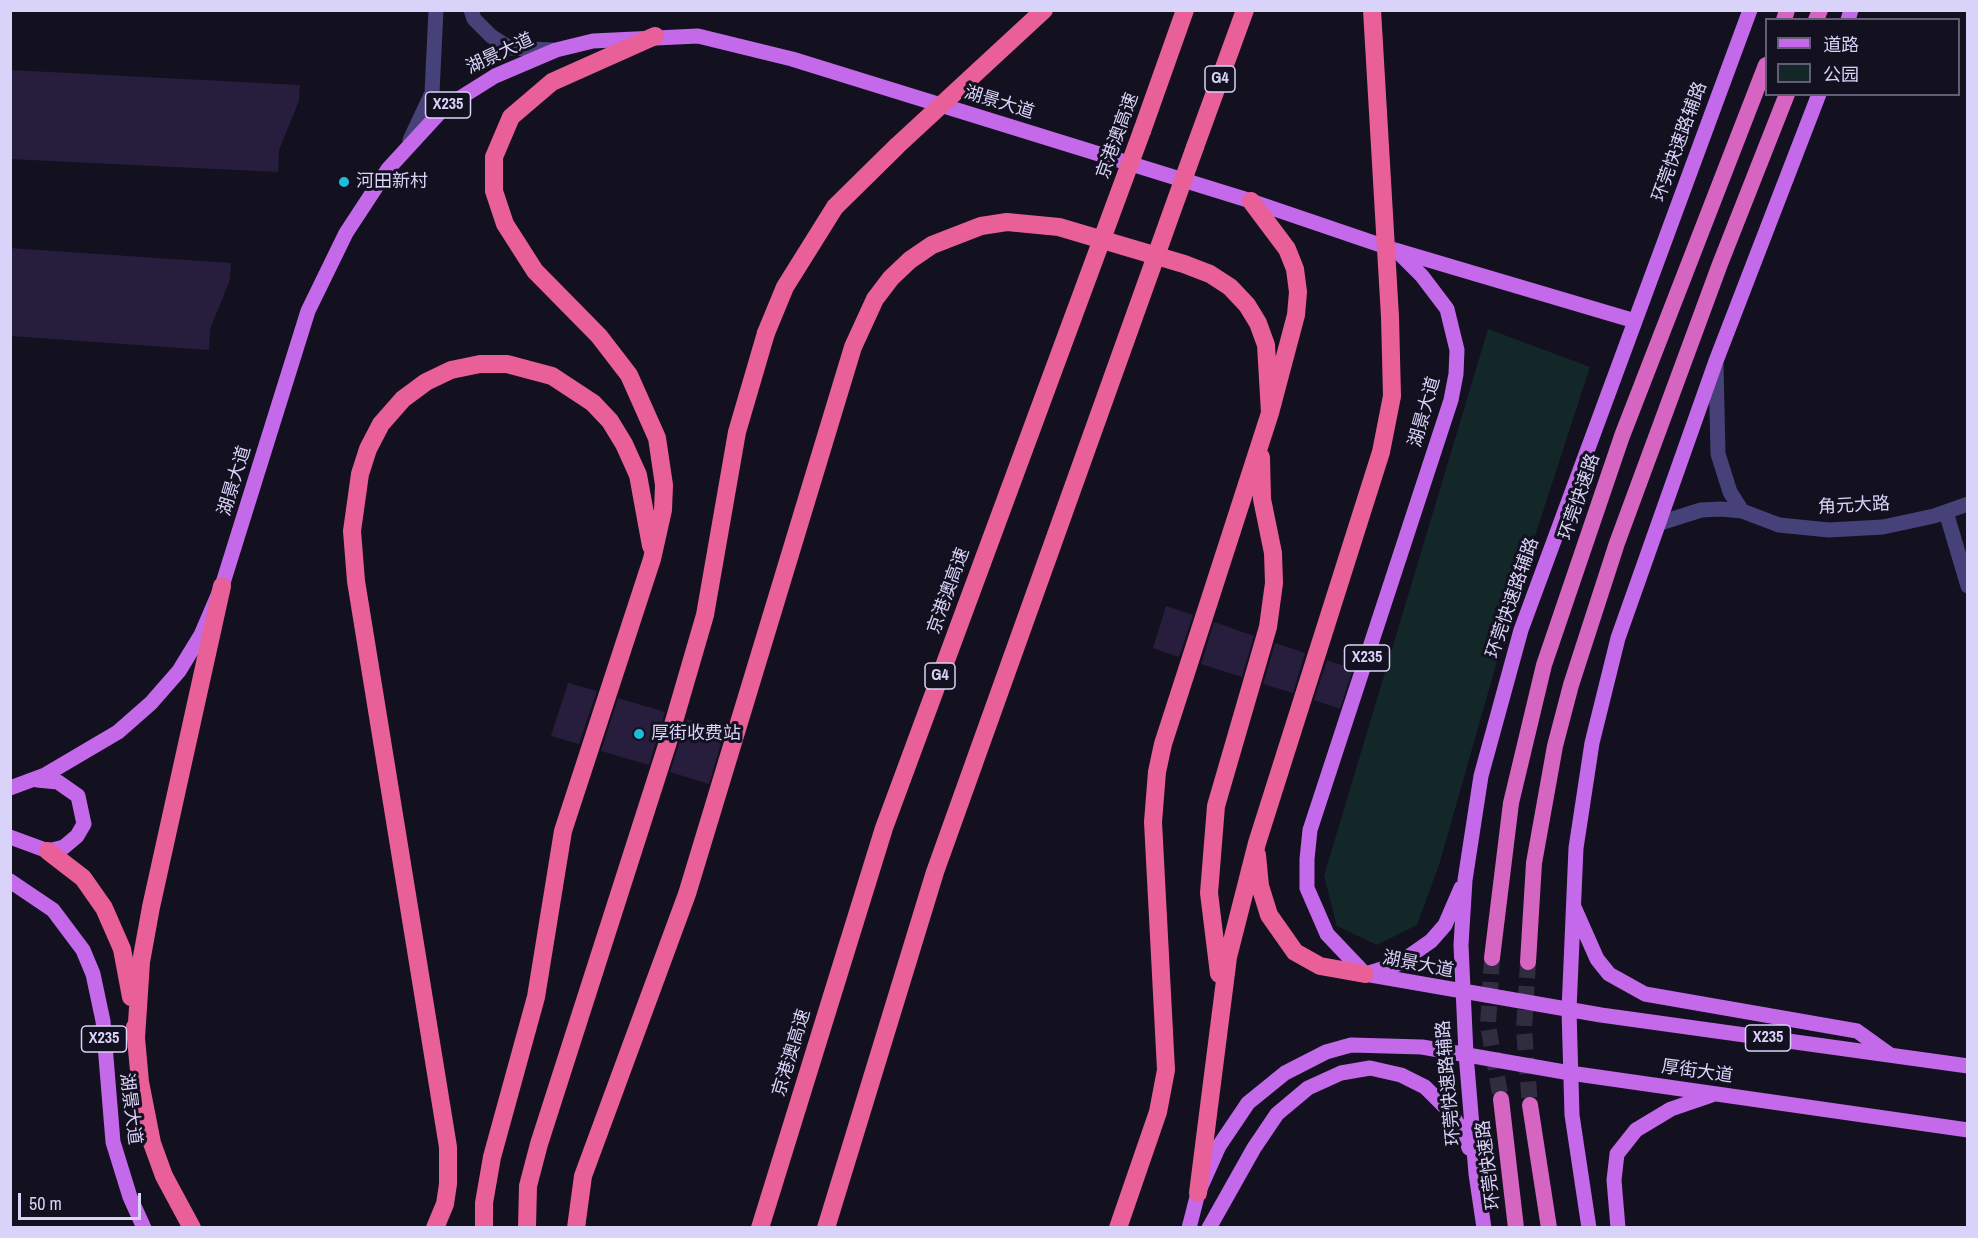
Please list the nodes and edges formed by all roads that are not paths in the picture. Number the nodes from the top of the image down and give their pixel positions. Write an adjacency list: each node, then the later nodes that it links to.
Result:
1 (436, 10): 13 (street)
2 (471, 10): 9 (street)
3 (1044, 10): 56 (highway, bridge)
4 (1185, 10): 58 (highway, 京港澳高速 / G4, bridge)
5 (1245, 10): 59 (highway, G4, bridge)
6 (1372, 10): 30 (highway, bridge)
7 (1750, 10): 16 (main road, 环莞快速路辅路)
8 (655, 36): 9 (main road, 湖景大道 / X235); 14 (main road, 湖景大道 / X235); 24 (highway)
9 (556, 50): 13 (main road, 湖景大道 / X235)
10 (1765, 70): 35 (highway, 环莞快速路)
11 (1785, 96): 36 (highway)
12 (1818, 96): 17 (main road)
13 (405, 150): 25 (main road, 湖景大道 / X235)
14 (1251, 201): 15 (main road, 湖景大道 / X235); 18 (highway)
15 (1395, 250): 16 (main road); 37 (main road, 湖景大道 / X235)
16 (1635, 321): 32 (main road, 环莞快速路辅路)
17 (1716, 361): 21 (street); 23 (main road)
18 (1270, 413): 19 (highway); 57 (highway)
19 (1263, 434): 39 (highway); 60 (highway)
20 (1968, 504): 22 (street, 角元大路)
21 (1742, 512): 22 (street, 角元大路); 23 (street, 角元大路)
22 (1946, 512): 26 (street)
23 (1660, 523): 34 (main road)
24 (652, 559): 54 (highway); 55 (highway)
25 (222, 586): 27 (main road, 湖景大道 / X235); 41 (highway)
26 (1968, 586)
27 (28, 782): 28 (main road, 湖景大道 / X235); 31 (main road)
28 (10, 788)
29 (10, 837): 31 (main road)
30 (1257, 843): 37 (highway); 39 (highway)
31 (48, 851): 41 (highway)
32 (1465, 880): 37 (main road); 38 (main road, 环莞快速路辅路)
33 (10, 881): 52 (main road, 湖景大道 / X235)
34 (1572, 903): 40 (main road); 43 (main road)
35 (1492, 958)
36 (1527, 962)
37 (1365, 974): 38 (main road, 湖景大道 / X235)
38 (1462, 993): 40 (main road, 湖景大道 / X235); 42 (main road, 环莞快速路辅路)
39 (1222, 994): 51 (highway)
40 (1569, 1010): 43 (main road, X235); 45 (main road)
41 (136, 1038): 53 (highway)
42 (1466, 1054): 45 (main road, 厚街大道); 50 (main road, 环莞快速路辅路); 51 (main road, 厚街大道)
43 (1892, 1056): 44 (main road, X235)
44 (1968, 1066)
45 (1570, 1073): 46 (main road, 厚街大道); 66 (main road)
46 (1716, 1094): 49 (main road, 厚街大道); 67 (main road)
47 (1501, 1098): 64 (highway, 环莞快速路)
48 (1530, 1105): 65 (highway)
49 (1968, 1130)
50 (1476, 1174): 62 (main road); 63 (main road, 环莞快速路辅路)
51 (1198, 1193): 61 (main road)
52 (144, 1227)
53 (192, 1227)
54 (435, 1227)
55 (484, 1227)
56 (527, 1227)
57 (576, 1227)
58 (760, 1227)
59 (826, 1227)
60 (1118, 1227)
61 (1189, 1227)
62 (1209, 1227)
63 (1484, 1227)
64 (1516, 1227)
65 (1549, 1227)
66 (1589, 1227)
67 (1618, 1227)

